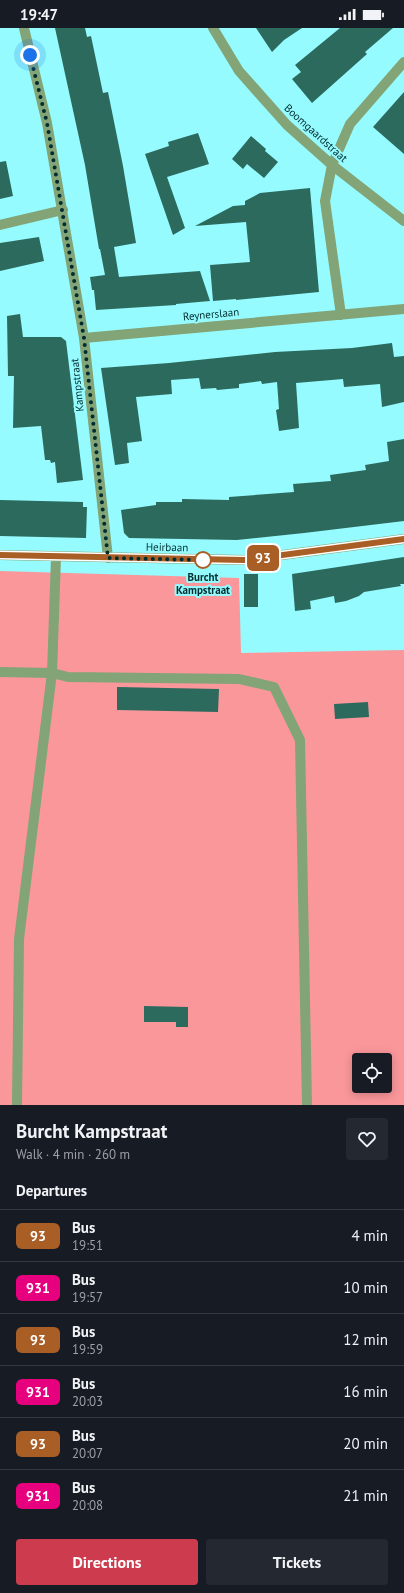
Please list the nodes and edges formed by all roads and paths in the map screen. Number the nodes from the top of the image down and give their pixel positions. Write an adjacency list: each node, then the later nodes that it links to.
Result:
1 (24, 28): 5 (street, Kampstraat)
2 (213, 28): 4 (street, Boomgaardstraat)
3 (404, 62): 4 (street)
4 (332, 165): 6 (street, Boomgaardstraat); 9 (street)
5 (63, 210): 7 (street); 10 (street, Kampstraat)
6 (404, 221)
7 (0, 225)
8 (404, 309): 9 (street, Reynerslaan)
9 (341, 315): 10 (street, Reynerslaan)
10 (84, 338): 14 (street, Kampstraat)
11 (404, 539): 14 (street, Heirbaan)
12 (0, 555): 13 (street, Heirbaan)
13 (56, 556): 14 (street, Heirbaan); 16 (street)
14 (108, 558)
15 (0, 672): 16 (street)
16 (52, 673): 17 (street); 18 (street)
17 (16, 1105)
18 (307, 1105)

